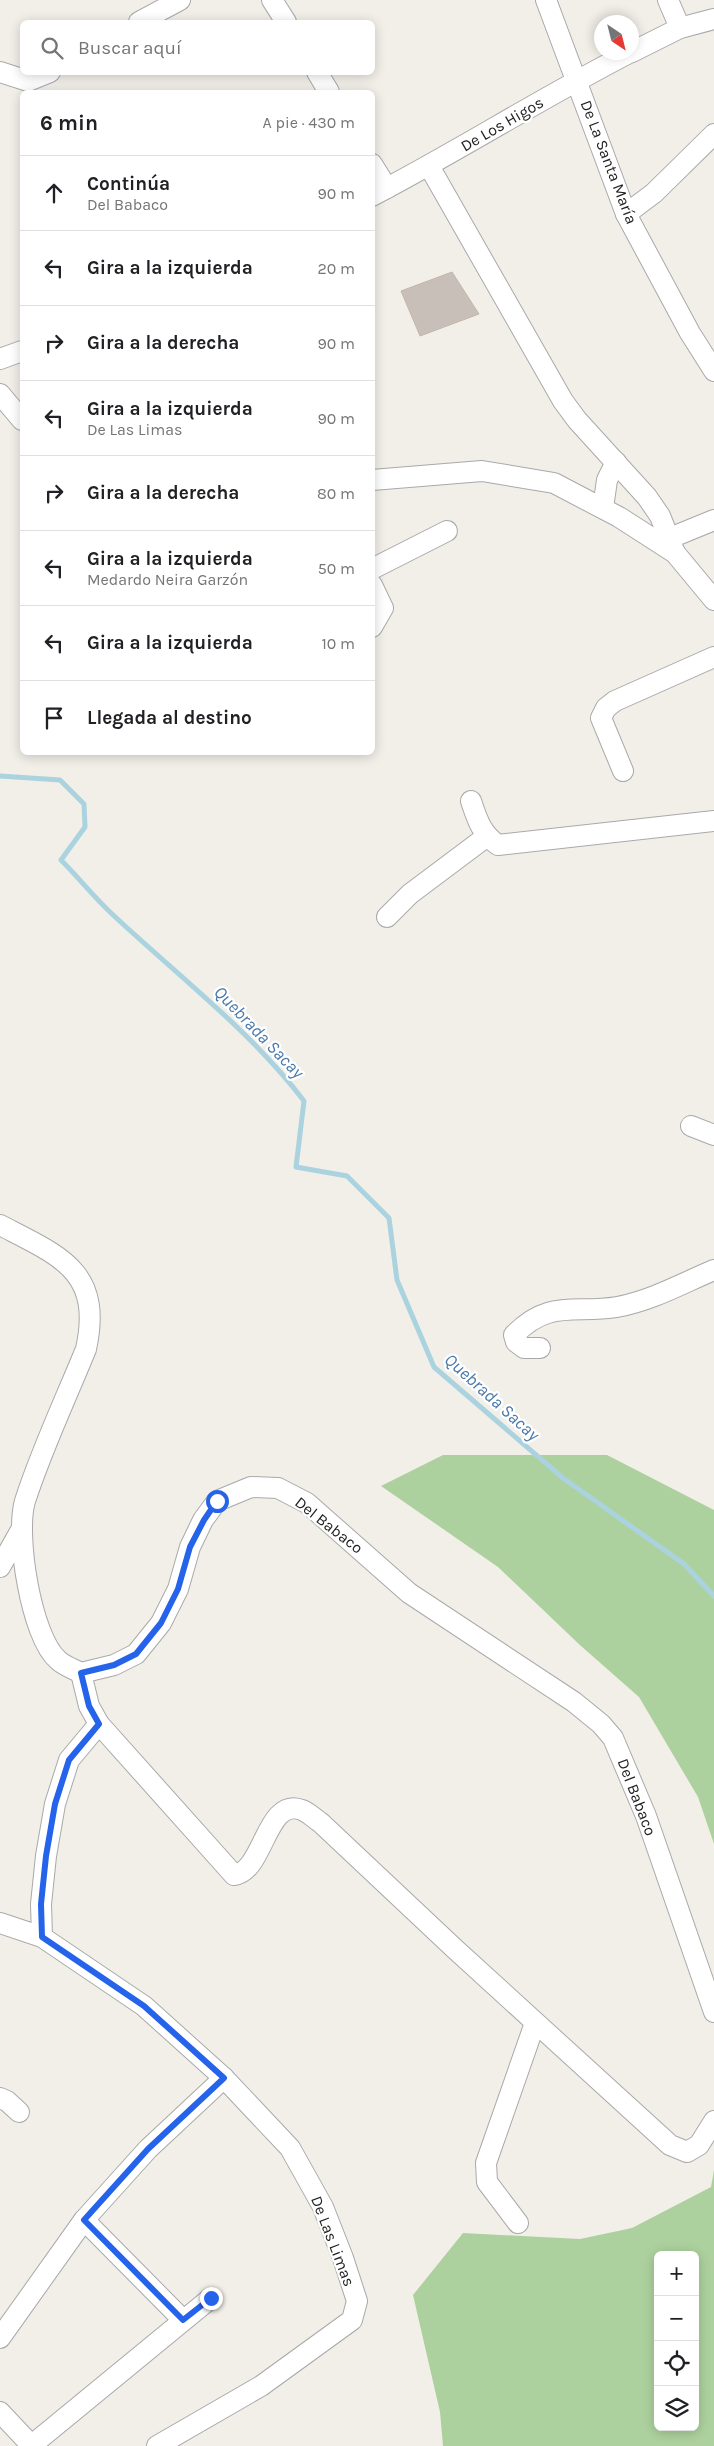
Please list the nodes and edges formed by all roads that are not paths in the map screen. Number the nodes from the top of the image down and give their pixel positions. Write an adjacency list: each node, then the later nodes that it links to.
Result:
1 (180, 0): 6 (street)
2 (272, 0): 7 (street)
3 (546, 0): 13 (street, De La Santa María)
4 (668, 0): 8 (street)
5 (714, 19): 8 (street, De Los Higos)
6 (144, 20)
7 (285, 20)
8 (680, 28): 9 (street, De Los Higos)
9 (639, 48)
10 (616, 60): 13 (street, De Los Higos)
11 (0, 72): 14 (street)
12 (318, 75): 15 (street)
13 (577, 80): 17 (street, De Los Higos); 20 (street, De La Santa María)
14 (41, 81)
15 (328, 90)
16 (714, 134): 20 (street)
17 (429, 166): 19 (street, De Los Higos); 26 (street)
18 (375, 174): 19 (street)
19 (380, 192)
20 (626, 214): 23 (street, De La Santa María)
21 (20, 352): 22 (street)
22 (0, 359)
23 (714, 371)
24 (0, 394): 25 (street)
25 (20, 418)
26 (616, 462): 28 (street); 31 (street)
27 (375, 480): 28 (street)
28 (603, 508): 31 (street)
29 (714, 520): 31 (street)
30 (447, 531): 32 (street)
31 (673, 546): 34 (street)
32 (375, 567)
33 (375, 591): 35 (street)
34 (714, 600)
35 (375, 622)
36 (714, 657): 37 (street)
37 (623, 771)
38 (471, 801): 40 (street)
39 (714, 821): 40 (street)
40 (486, 837): 41 (street)
41 (387, 916)
42 (692, 1126): 43 (street)
43 (714, 1135)
44 (0, 1225): 47 (street)
45 (714, 1270): 46 (street)
46 (540, 1348)
47 (23, 1526): 48 (street); 49 (street)
48 (0, 1567)
49 (81, 1673): 50 (street); 53 (street, Del Babaco)
50 (99, 1724): 52 (street); 54 (street)
51 (0, 1923): 52 (street, De Las Limas)
52 (42, 1937): 55 (street, De Las Limas)
53 (714, 2012)
54 (535, 2023): 58 (street); 60 (street)
55 (224, 2078): 59 (street); 66 (street, De Las Limas)
56 (0, 2098): 57 (street)
57 (18, 2112)
58 (714, 2121)
59 (84, 2220): 62 (street); 63 (street)
60 (518, 2223)
61 (211, 2298): 62 (street)
62 (183, 2320): 65 (street)
63 (0, 2338)
64 (0, 2412): 65 (street)
65 (32, 2446)
66 (157, 2446)

